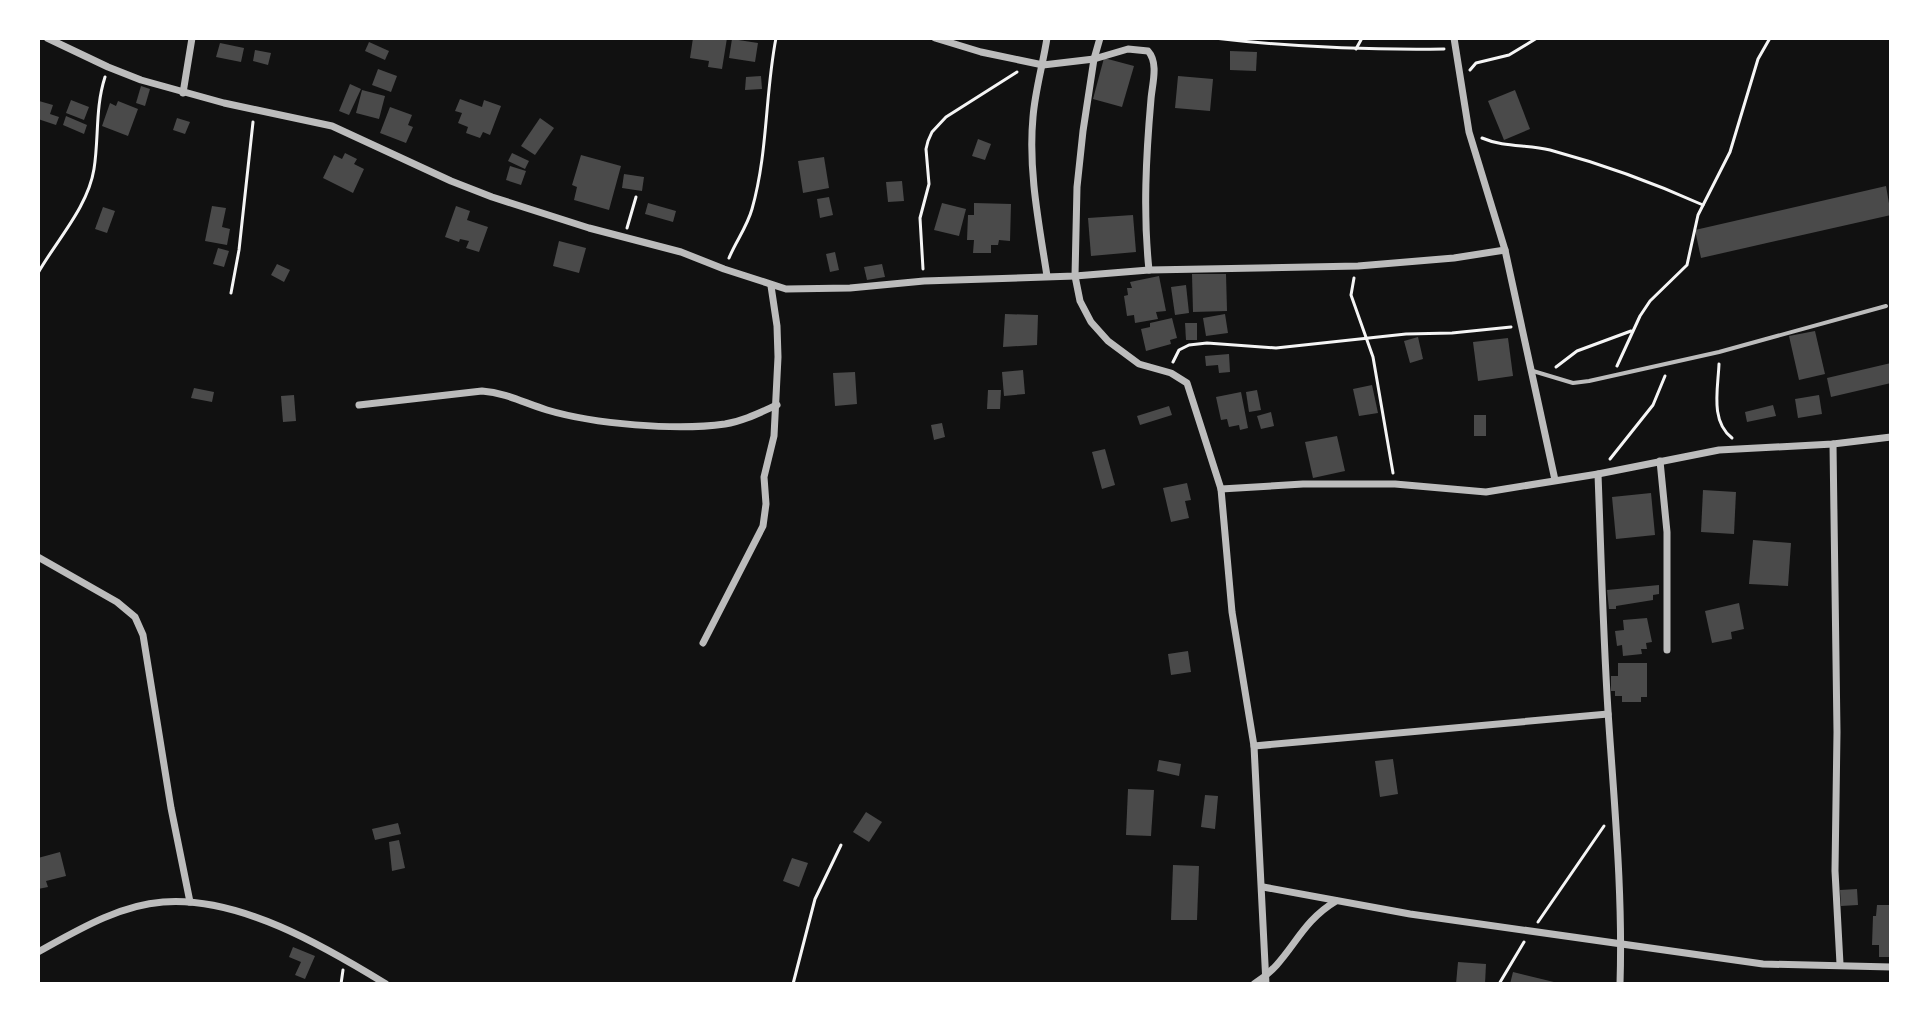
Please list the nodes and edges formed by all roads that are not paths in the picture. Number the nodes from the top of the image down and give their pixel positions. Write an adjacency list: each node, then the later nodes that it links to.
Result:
1 (47, 38): 8 (street)
2 (70, 38): 8 (street)
3 (192, 38): 11 (street)
4 (935, 38): 10 (street)
5 (1047, 38): 10 (street)
6 (1100, 38): 9 (street)
7 (1454, 38): 12 (street)
8 (68, 47): 11 (street)
9 (1094, 59): 10 (street); 13 (street); 15 (street)
10 (1043, 65): 14 (street)
11 (183, 93): 16 (street)
12 (1505, 250): 13 (street); 18 (street)
13 (1149, 270): 15 (street)
14 (1047, 276): 15 (street); 16 (street)
15 (1075, 276): 26 (street)
16 (771, 286): 20 (street)
17 (1886, 306): 18 (lane)
18 (1533, 371): 25 (street)
19 (359, 405): 20 (street)
20 (777, 405): 28 (street)
21 (1891, 437): 22 (street)
22 (1833, 444): 23 (street); 37 (street)
23 (1660, 461): 24 (street); 29 (street)
24 (1598, 474): 25 (street); 30 (street)
25 (1555, 480): 26 (street)
26 (1221, 489): 31 (street)
27 (38, 557): 34 (street)
28 (703, 643)
29 (1667, 650)
30 (1608, 714): 31 (street); 35 (street)
31 (1254, 746): 32 (street)
32 (1263, 887): 33 (street); 39 (street)
33 (1336, 901): 35 (street); 39 (street)
34 (190, 902): 36 (street); 40 (street)
35 (1622, 944): 37 (street); 42 (street)
36 (38, 952)
37 (1840, 964): 38 (street)
38 (1891, 967)
39 (1267, 980): 41 (street)
40 (386, 984)
41 (1254, 984)
42 (1620, 984)

